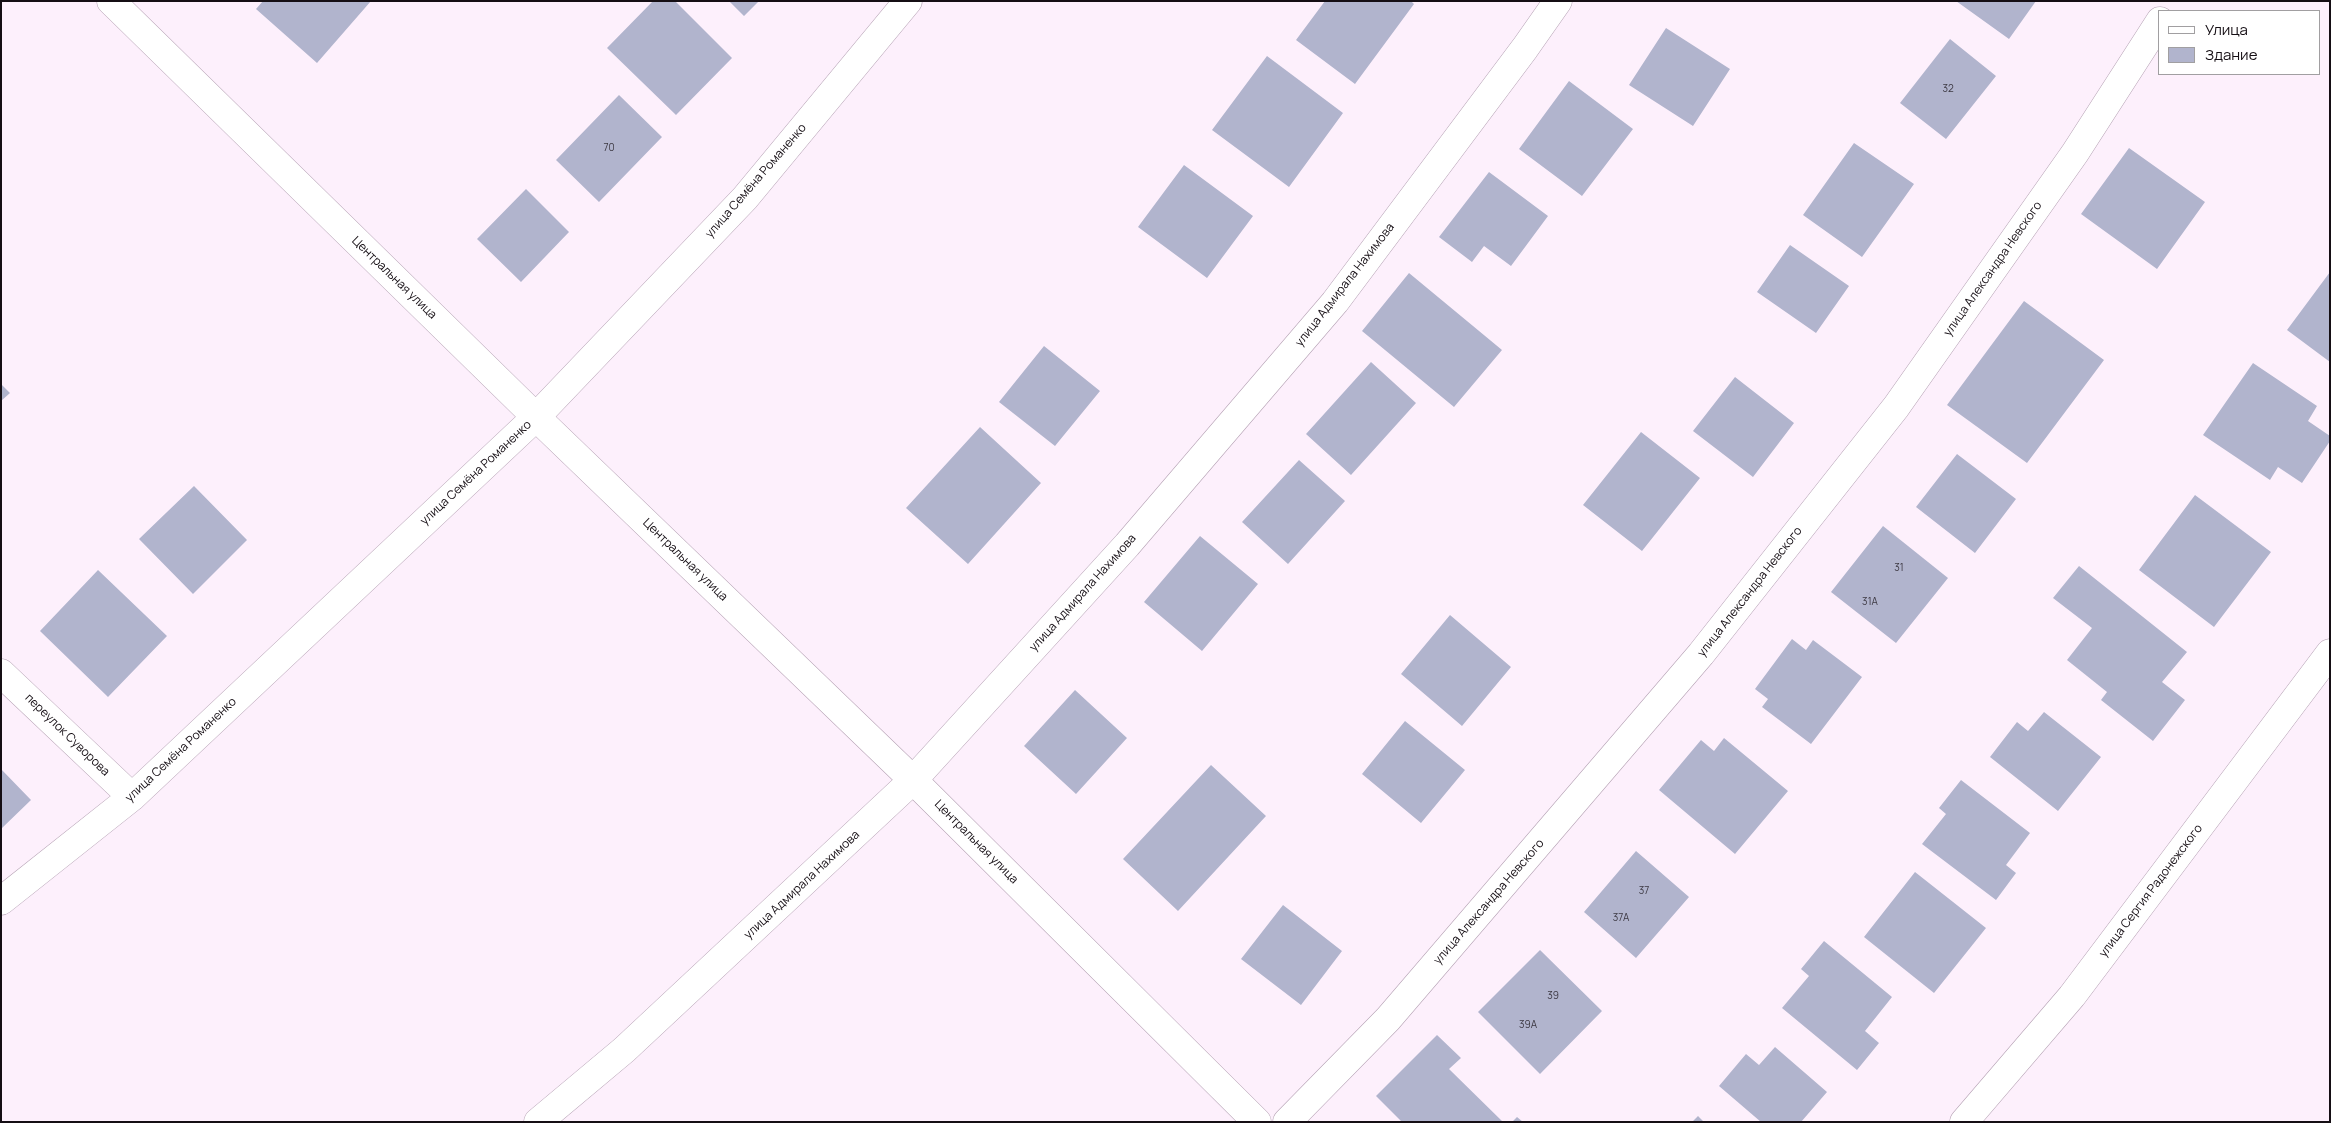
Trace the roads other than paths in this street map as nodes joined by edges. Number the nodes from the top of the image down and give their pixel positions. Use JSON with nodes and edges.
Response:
{"nodes":[{"id":1,"x":111,"y":1,"type":"edge"},
{"id":2,"x":908,"y":1,"type":"edge"},
{"id":3,"x":1558,"y":1,"type":"edge"},
{"id":4,"x":2158,"y":24,"type":"edge"},
{"id":5,"x":536,"y":417,"type":"junction"},
{"id":6,"x":2330,"y":652,"type":"edge"},
{"id":7,"x":1,"y":672,"type":"edge"},
{"id":8,"x":914,"y":780,"type":"junction"},
{"id":9,"x":132,"y":797,"type":"junction"},
{"id":10,"x":1,"y":901,"type":"edge"},
{"id":11,"x":538,"y":1122,"type":"edge"},
{"id":12,"x":1257,"y":1122,"type":"edge"},
{"id":13,"x":1287,"y":1122,"type":"edge"},
{"id":14,"x":1964,"y":1122,"type":"edge"}],
"edges":[{"from":1,"to":5,"type":"street","name":"Центральная улица"},
{"from":2,"to":5,"type":"street","name":"улица Семёна Романенко"},
{"from":3,"to":8,"type":"street","name":"улица Адмирала Нахимова"},
{"from":4,"to":13,"type":"street","name":"улица Александра Невского"},
{"from":5,"to":8,"type":"street","name":"Центральная улица"},
{"from":5,"to":9,"type":"street","name":"улица Семёна Романенко"},
{"from":6,"to":14,"type":"street","name":"улица Сергия Радонежского"},
{"from":7,"to":9,"type":"street","name":"переулок Суворова"},
{"from":8,"to":11,"type":"street","name":"улица Адмирала Нахимова"},
{"from":8,"to":12,"type":"street","name":"Центральная улица"},
{"from":9,"to":10,"type":"street","name":"улица Семёна Романенко"}]}
